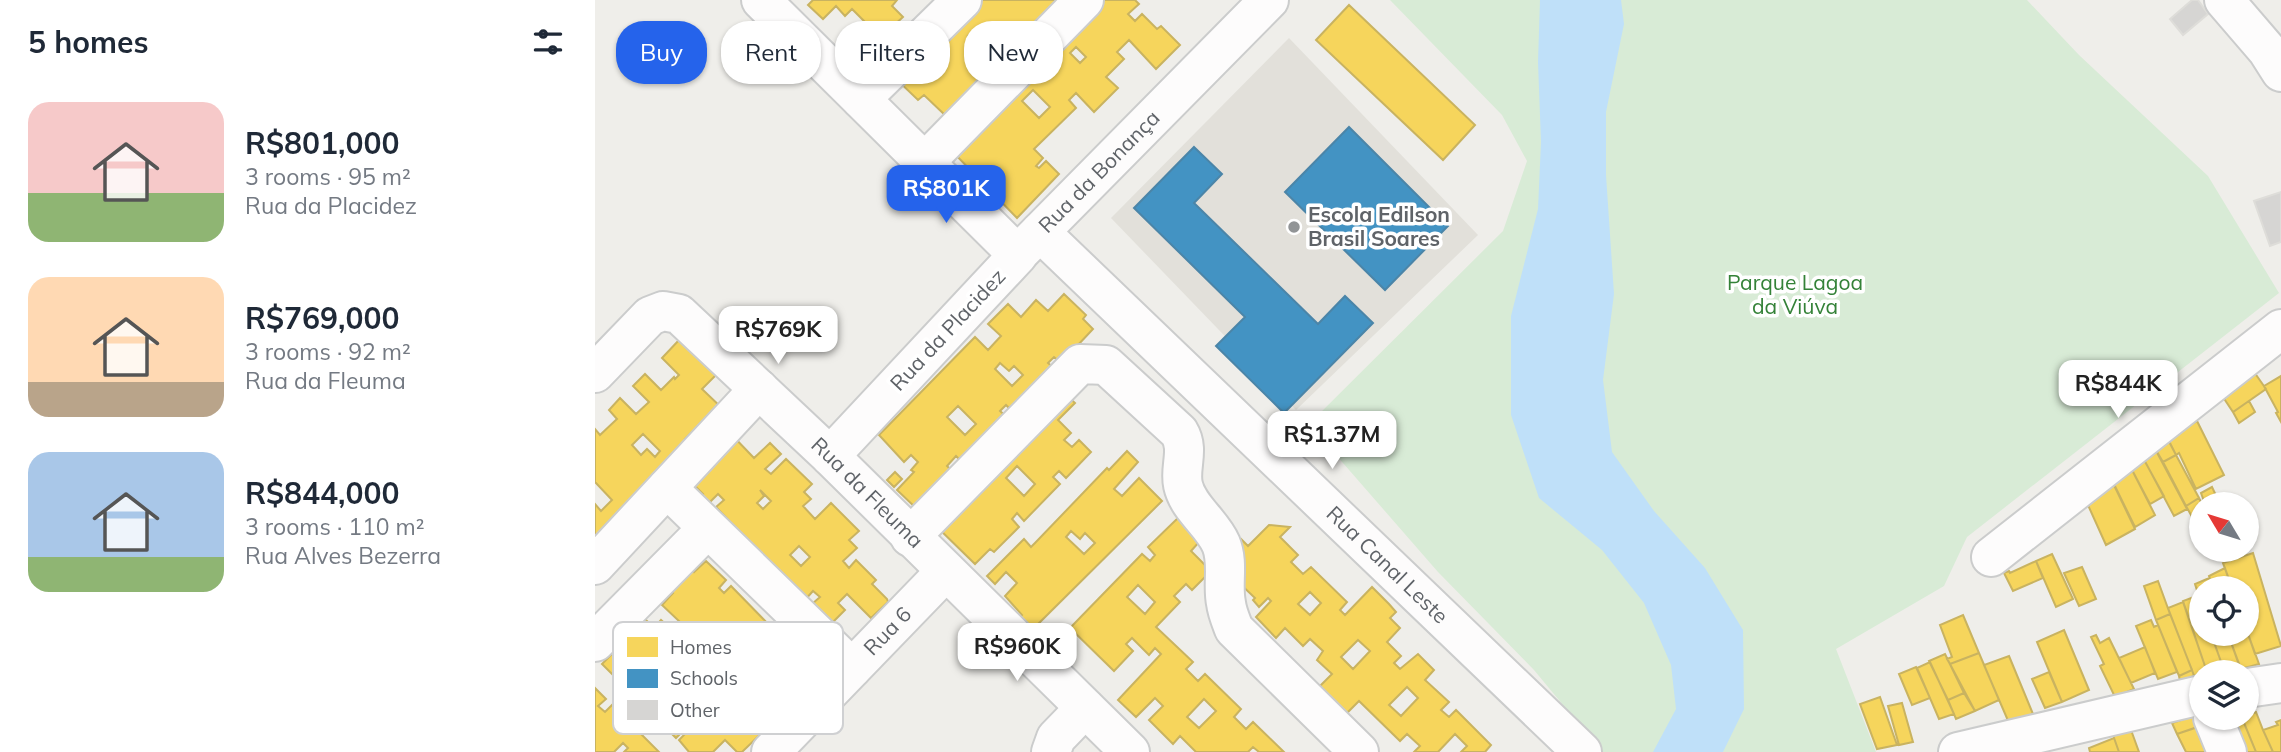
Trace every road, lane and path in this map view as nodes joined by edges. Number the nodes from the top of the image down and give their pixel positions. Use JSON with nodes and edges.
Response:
{"nodes":[{"id":1,"x":761,"y":0,"type":"edge"},
{"id":2,"x":1084,"y":0,"type":"edge"},
{"id":3,"x":1269,"y":0,"type":"edge"},
{"id":4,"x":2224,"y":0,"type":"edge"},
{"id":5,"x":957,"y":2,"type":"edge"},
{"id":6,"x":2281,"y":72,"type":"edge"},
{"id":7,"x":861,"y":99,"type":"junction"},
{"id":8,"x":925,"y":162,"type":"junction"},
{"id":9,"x":1029,"y":243,"type":"junction"},
{"id":10,"x":2281,"y":329,"type":"edge"},
{"id":11,"x":1173,"y":360,"type":"junction"},
{"id":12,"x":595,"y":373,"type":"edge"},
{"id":13,"x":759,"y":389,"type":"junction"},
{"id":14,"x":1137,"y":394,"type":"junction"},
{"id":15,"x":830,"y":456,"type":"junction"},
{"id":16,"x":667,"y":488,"type":"junction"},
{"id":17,"x":707,"y":528,"type":"junction"},
{"id":18,"x":910,"y":537,"type":"junction"},
{"id":19,"x":1991,"y":557,"type":"dead end"},
{"id":20,"x":595,"y":565,"type":"edge"},
{"id":21,"x":946,"y":571,"type":"junction"},
{"id":22,"x":1225,"y":603,"type":"junction"},
{"id":23,"x":615,"y":622,"type":"edge"},
{"id":24,"x":804,"y":622,"type":"edge"},
{"id":25,"x":613,"y":624,"type":"edge"},
{"id":26,"x":595,"y":642,"type":"edge"},
{"id":27,"x":843,"y":659,"type":"edge"},
{"id":28,"x":852,"y":668,"type":"junction"},
{"id":29,"x":843,"y":677,"type":"edge"},
{"id":30,"x":2281,"y":683,"type":"edge"},
{"id":31,"x":2259,"y":686,"type":"edge"},
{"id":32,"x":2189,"y":698,"type":"edge"},
{"id":33,"x":1085,"y":708,"type":"junction"},
{"id":34,"x":2218,"y":730,"type":"edge"},
{"id":35,"x":788,"y":734,"type":"edge"},
{"id":36,"x":1575,"y":750,"type":"edge"},
{"id":37,"x":771,"y":752,"type":"edge"},
{"id":38,"x":1051,"y":752,"type":"edge"},
{"id":39,"x":1130,"y":752,"type":"edge"},
{"id":40,"x":1324,"y":752,"type":"edge"},
{"id":41,"x":1359,"y":752,"type":"edge"},
{"id":42,"x":1958,"y":752,"type":"edge"},
{"id":43,"x":2227,"y":752,"type":"edge"}],
"edges":[{"from":1,"to":7,"type":"street","name":"Rua da Placidez"},
{"from":2,"to":8,"type":"street"},
{"from":3,"to":9,"type":"street","name":"Rua da Bonança"},
{"from":4,"to":6,"type":"street"},
{"from":5,"to":7,"type":"street"},
{"from":7,"to":8,"type":"street","name":"Rua da Placidez"},
{"from":8,"to":9,"type":"street","name":"Rua da Placidez"},
{"from":9,"to":11,"type":"street","name":"Rua Canal Leste"},
{"from":9,"to":15,"type":"street","name":"Rua da Placidez"},
{"from":10,"to":19,"type":"street"},
{"from":11,"to":14,"type":"street"},
{"from":11,"to":36,"type":"street","name":"Rua Canal Leste"},
{"from":12,"to":13,"type":"street","name":"Rua da Fleuma"},
{"from":13,"to":15,"type":"street","name":"Rua da Fleuma"},
{"from":13,"to":16,"type":"street"},
{"from":14,"to":18,"type":"street"},
{"from":14,"to":22,"type":"street"},
{"from":15,"to":18,"type":"street","name":"Rua da Fleuma"},
{"from":16,"to":17,"type":"street"},
{"from":16,"to":20,"type":"street"},
{"from":17,"to":23,"type":"street"},
{"from":17,"to":24,"type":"street"},
{"from":18,"to":21,"type":"street","name":"Rua da Fleuma"},
{"from":21,"to":28,"type":"street","name":"Rua 6"},
{"from":21,"to":33,"type":"street","name":"Rua da Fleuma"},
{"from":22,"to":40,"type":"street"},
{"from":22,"to":41,"type":"street"},
{"from":25,"to":26,"type":"street"},
{"from":27,"to":28,"type":"street"},
{"from":28,"to":29,"type":"street","name":"Rua 6"},
{"from":30,"to":31,"type":"street"},
{"from":32,"to":42,"type":"street"},
{"from":33,"to":38,"type":"street"},
{"from":33,"to":39,"type":"street","name":"Rua da Fleuma"},
{"from":34,"to":43,"type":"street"},
{"from":35,"to":37,"type":"street","name":"Rua 6"}]}
